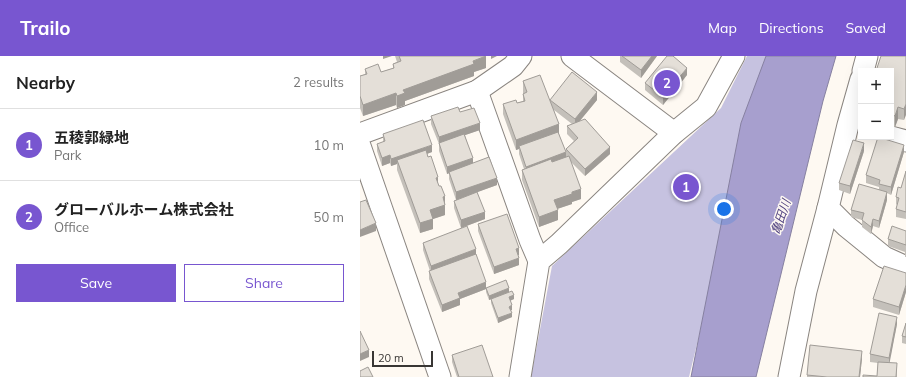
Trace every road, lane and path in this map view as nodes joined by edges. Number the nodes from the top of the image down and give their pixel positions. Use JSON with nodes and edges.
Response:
{"nodes":[{"id":1,"x":521,"y":56,"type":"edge"},
{"id":2,"x":572,"y":56,"type":"edge"},
{"id":3,"x":734,"y":56,"type":"edge"},
{"id":4,"x":867,"y":56,"type":"edge"},
{"id":5,"x":864,"y":68,"type":"edge"},
{"id":6,"x":477,"y":91,"type":"junction"},
{"id":7,"x":858,"y":100,"type":"edge"},
{"id":8,"x":854,"y":127,"type":"edge"},
{"id":9,"x":360,"y":134,"type":"edge"},
{"id":10,"x":674,"y":134,"type":"junction"},
{"id":11,"x":894,"y":138,"type":"edge"},
{"id":12,"x":906,"y":141,"type":"edge"},
{"id":13,"x":360,"y":146,"type":"edge"},
{"id":14,"x":828,"y":208,"type":"junction"},
{"id":15,"x":540,"y":261,"type":"junction"},
{"id":16,"x":906,"y":267,"type":"edge"},
{"id":17,"x":440,"y":377,"type":"edge"},
{"id":18,"x":520,"y":377,"type":"edge"},
{"id":19,"x":789,"y":377,"type":"edge"}],
"edges":[{"from":1,"to":6,"type":"street"},
{"from":2,"to":10,"type":"street"},
{"from":3,"to":10,"type":"street"},
{"from":4,"to":5,"type":"street"},
{"from":6,"to":9,"type":"street"},
{"from":6,"to":15,"type":"street"},
{"from":7,"to":8,"type":"street"},
{"from":8,"to":14,"type":"street"},
{"from":10,"to":15,"type":"street"},
{"from":11,"to":12,"type":"street"},
{"from":13,"to":17,"type":"street"},
{"from":14,"to":16,"type":"street"},
{"from":14,"to":19,"type":"street"},
{"from":15,"to":18,"type":"street"}]}
